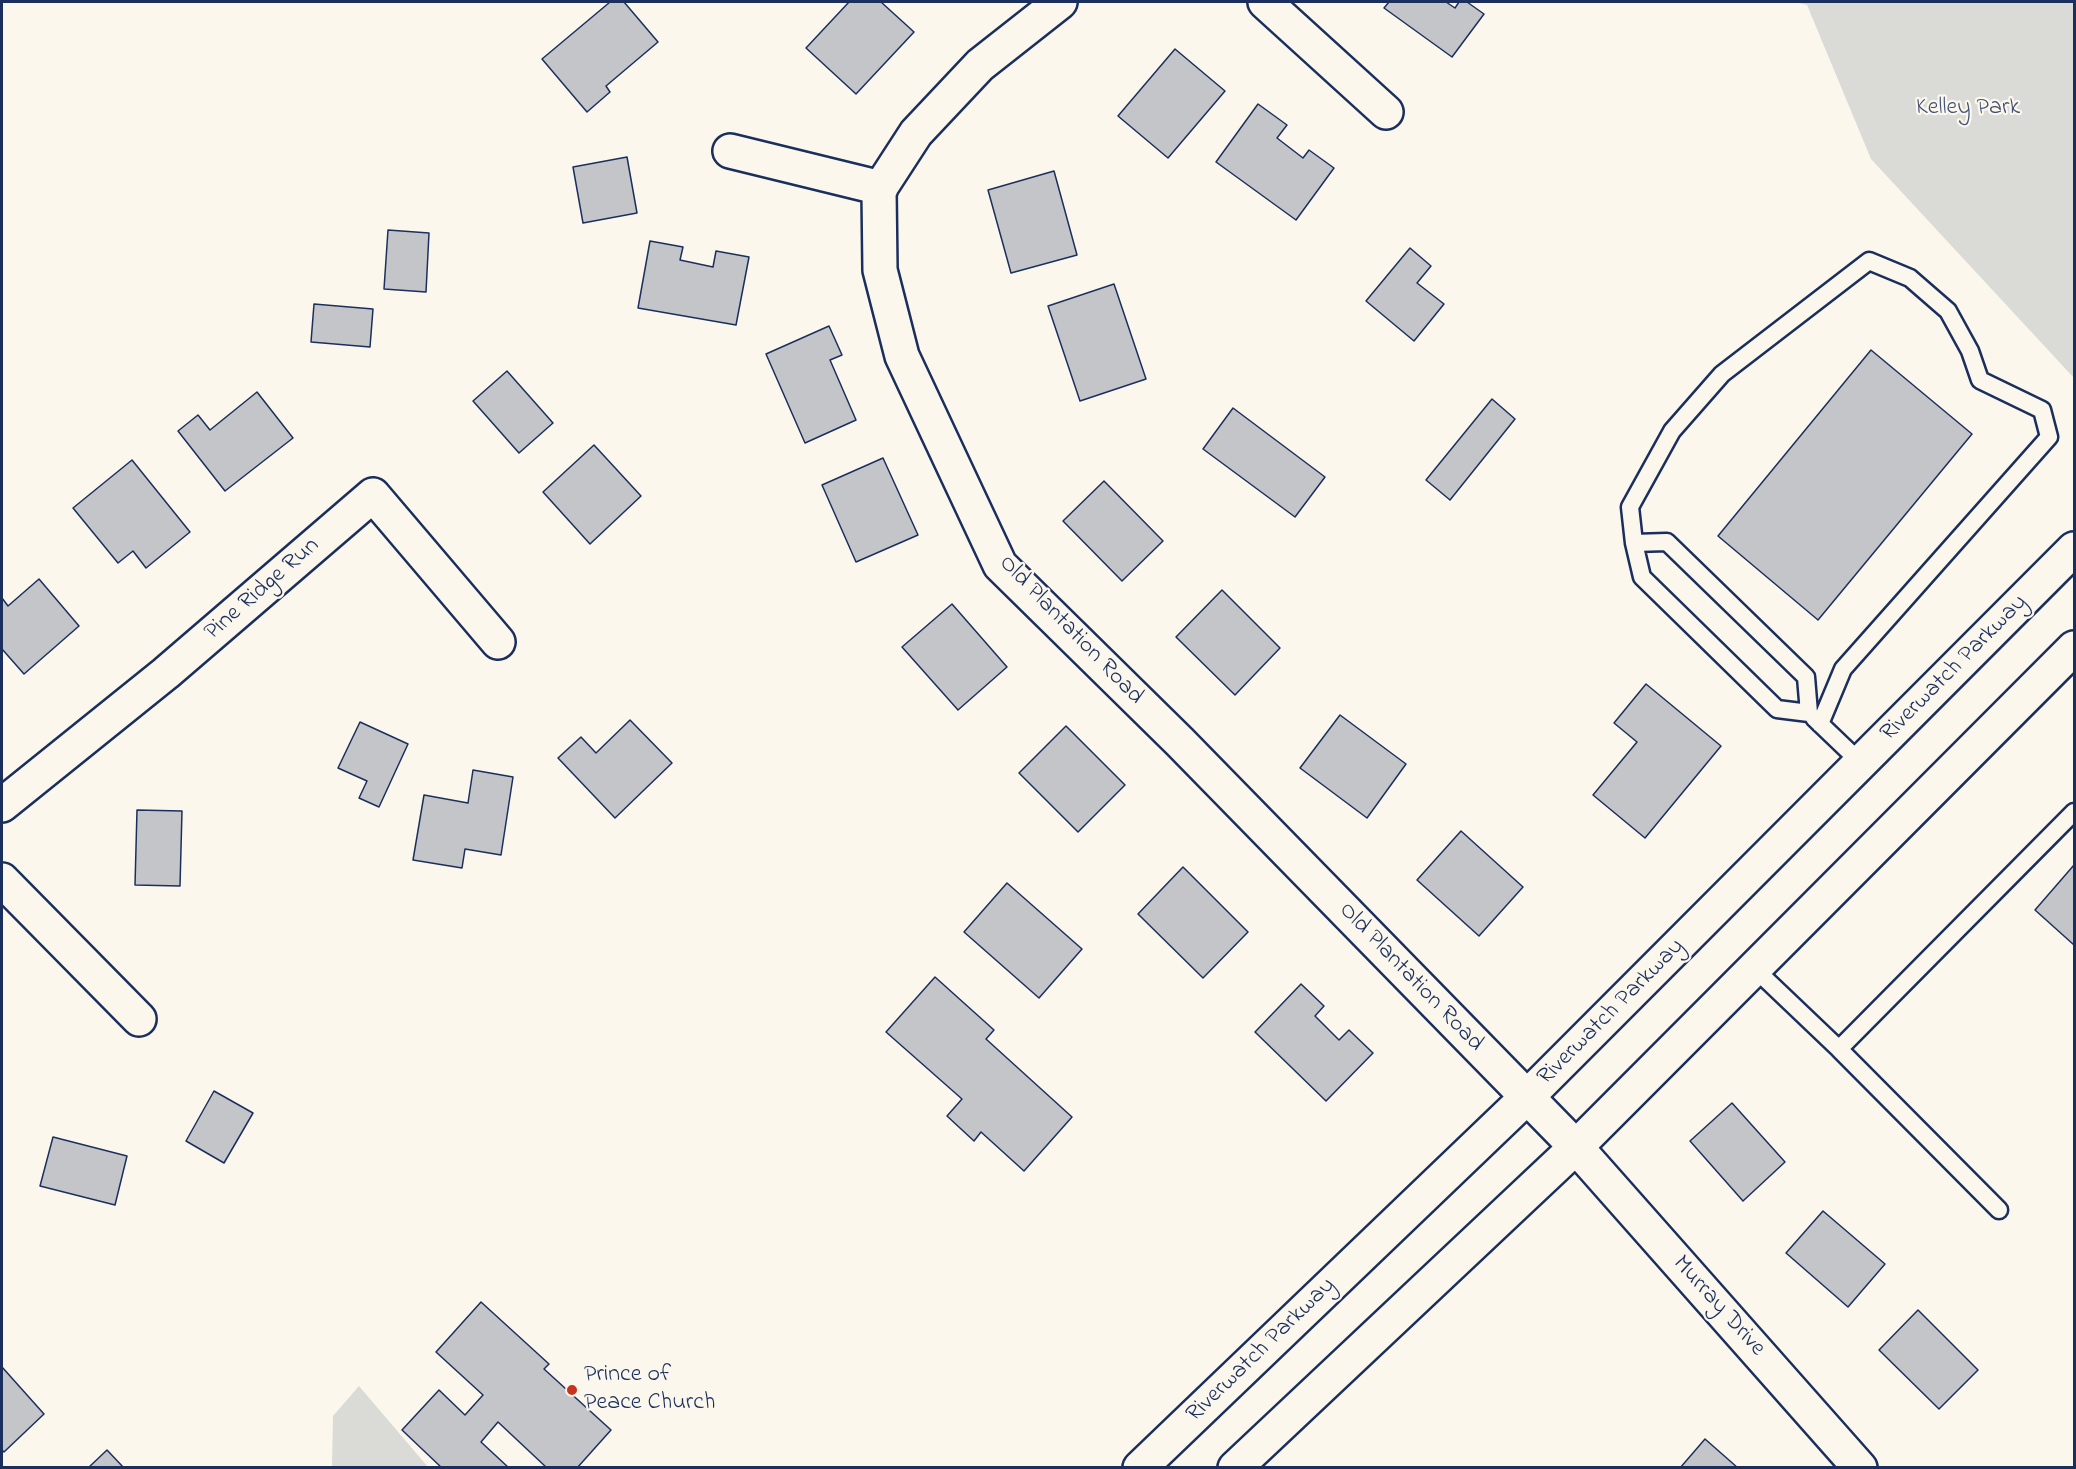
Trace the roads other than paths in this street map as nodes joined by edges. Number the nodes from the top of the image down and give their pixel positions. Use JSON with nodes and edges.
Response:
{"nodes":[{"id":1,"x":1060,"y":2,"type":"edge"},
{"id":2,"x":1265,"y":2,"type":"edge"},
{"id":3,"x":1386,"y":112,"type":"dead end"},
{"id":4,"x":730,"y":151,"type":"dead end"},
{"id":5,"x":880,"y":188,"type":"junction"},
{"id":6,"x":1634,"y":543,"type":"junction"},
{"id":7,"x":2074,"y":549,"type":"edge"},
{"id":8,"x":498,"y":642,"type":"dead end"},
{"id":9,"x":2074,"y":648,"type":"edge"},
{"id":10,"x":1814,"y":718,"type":"junction"},
{"id":11,"x":1861,"y":763,"type":"junction"},
{"id":12,"x":2,"y":805,"type":"edge"},
{"id":13,"x":2074,"y":812,"type":"edge"},
{"id":14,"x":2,"y":880,"type":"edge"},
{"id":15,"x":1754,"y":968,"type":"junction"},
{"id":16,"x":139,"y":1019,"type":"dead end"},
{"id":17,"x":1839,"y":1049,"type":"junction"},
{"id":18,"x":1527,"y":1098,"type":"junction"},
{"id":19,"x":1576,"y":1147,"type":"junction"},
{"id":20,"x":1999,"y":1210,"type":"dead end"},
{"id":21,"x":1140,"y":1467,"type":"edge"},
{"id":22,"x":1236,"y":1467,"type":"edge"},
{"id":23,"x":1860,"y":1467,"type":"edge"}],
"edges":[{"from":1,"to":5,"type":"street"},
{"from":2,"to":3,"type":"street"},
{"from":4,"to":5,"type":"street"},
{"from":5,"to":18,"type":"street","name":"Old Plantation Road"},
{"from":6,"to":10,"type":"lane"},
{"from":6,"to":10,"type":"lane"},
{"from":6,"to":10,"type":"lane"},
{"from":7,"to":11,"type":"street","name":"Riverwatch Parkway"},
{"from":8,"to":12,"type":"street","name":"Pine Ridge Run"},
{"from":9,"to":15,"type":"street"},
{"from":10,"to":11,"type":"lane"},
{"from":11,"to":18,"type":"street","name":"Riverwatch Parkway"},
{"from":13,"to":17,"type":"lane"},
{"from":14,"to":16,"type":"street"},
{"from":15,"to":17,"type":"lane"},
{"from":15,"to":19,"type":"street"},
{"from":17,"to":20,"type":"lane"},
{"from":18,"to":19,"type":"street","name":"Old Plantation Road"},
{"from":18,"to":21,"type":"street","name":"Riverwatch Parkway"},
{"from":19,"to":22,"type":"street"},
{"from":19,"to":23,"type":"street","name":"Murray Drive"}]}
